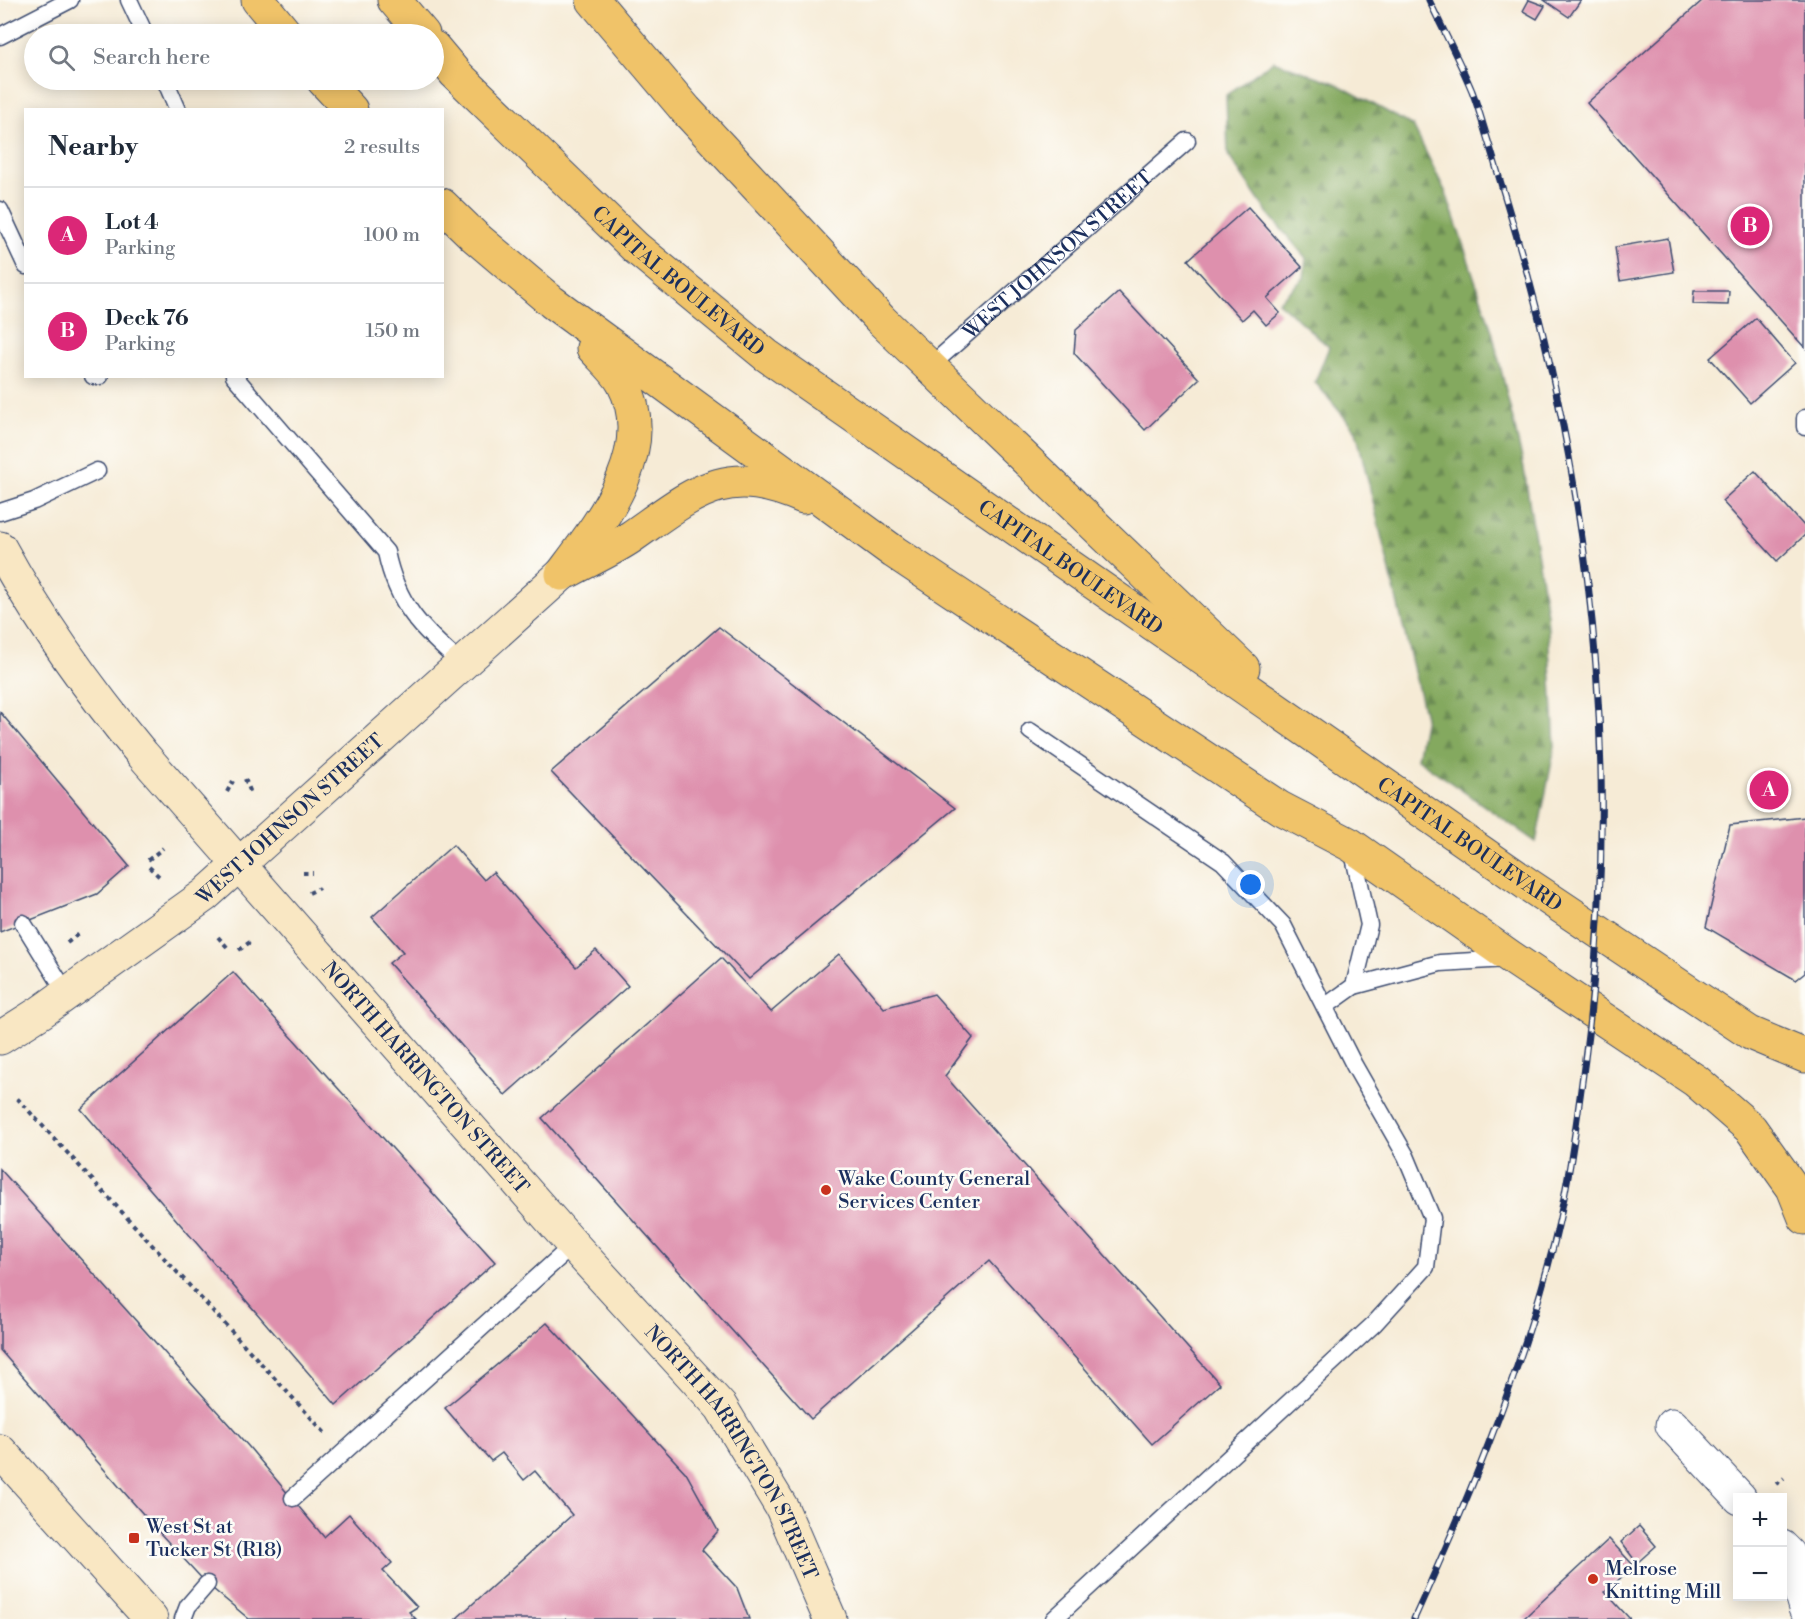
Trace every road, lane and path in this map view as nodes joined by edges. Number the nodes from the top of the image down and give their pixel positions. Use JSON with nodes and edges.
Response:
{"nodes":[{"id":1,"x":70,"y":0,"type":"edge"},
{"id":2,"x":129,"y":0,"type":"edge"},
{"id":3,"x":258,"y":0,"type":"edge"},
{"id":4,"x":394,"y":0,"type":"edge"},
{"id":5,"x":593,"y":0,"type":"edge"},
{"id":6,"x":141,"y":24,"type":"edge"},
{"id":7,"x":278,"y":24,"type":"edge"},
{"id":8,"x":414,"y":24,"type":"edge"},
{"id":9,"x":0,"y":36,"type":"edge"},
{"id":10,"x":444,"y":60,"type":"edge"},
{"id":11,"x":169,"y":90,"type":"edge"},
{"id":12,"x":332,"y":90,"type":"edge"},
{"id":13,"x":177,"y":108,"type":"edge"},
{"id":14,"x":349,"y":108,"type":"edge"},
{"id":15,"x":1187,"y":141,"type":"dead end"},
{"id":16,"x":444,"y":207,"type":"edge"},
{"id":17,"x":0,"y":210,"type":"edge"},
{"id":18,"x":24,"y":262,"type":"edge"},
{"id":19,"x":552,"y":302,"type":"junction"},
{"id":20,"x":929,"y":367,"type":"junction"},
{"id":21,"x":236,"y":378,"type":"edge"},
{"id":22,"x":1805,"y":418,"type":"edge"},
{"id":23,"x":1805,"y":427,"type":"edge"},
{"id":24,"x":97,"y":471,"type":"dead end"},
{"id":25,"x":0,"y":512,"type":"edge"},
{"id":26,"x":844,"y":515,"type":"junction"},
{"id":27,"x":0,"y":548,"type":"edge"},
{"id":28,"x":562,"y":574,"type":"junction"},
{"id":29,"x":462,"y":664,"type":"junction"},
{"id":30,"x":1030,"y":731,"type":"dead end"},
{"id":31,"x":1323,"y":743,"type":"junction"},
{"id":32,"x":245,"y":779,"type":"dead end"},
{"id":33,"x":233,"y":781,"type":"dead end"},
{"id":34,"x":227,"y":792,"type":"dead end"},
{"id":35,"x":251,"y":793,"type":"dead end"},
{"id":36,"x":1351,"y":845,"type":"junction"},
{"id":37,"x":163,"y":848,"type":"dead end"},
{"id":38,"x":148,"y":860,"type":"dead end"},
{"id":39,"x":240,"y":864,"type":"junction"},
{"id":40,"x":149,"y":867,"type":"dead end"},
{"id":41,"x":303,"y":873,"type":"dead end"},
{"id":42,"x":313,"y":873,"type":"dead end"},
{"id":43,"x":162,"y":879,"type":"dead end"},
{"id":44,"x":23,"y":923,"type":"dead end"},
{"id":45,"x":78,"y":934,"type":"dead end"},
{"id":46,"x":218,"y":937,"type":"dead end"},
{"id":47,"x":250,"y":942,"type":"dead end"},
{"id":48,"x":64,"y":946,"type":"dead end"},
{"id":49,"x":228,"y":948,"type":"dead end"},
{"id":50,"x":239,"y":950,"type":"dead end"},
{"id":51,"x":1512,"y":958,"type":"junction"},
{"id":52,"x":1354,"y":986,"type":"junction"},
{"id":53,"x":67,"y":994,"type":"junction"},
{"id":54,"x":1326,"y":1006,"type":"junction"},
{"id":55,"x":0,"y":1038,"type":"edge"},
{"id":56,"x":1805,"y":1056,"type":"edge"},
{"id":57,"x":17,"y":1098,"type":"dead end"},
{"id":58,"x":1805,"y":1218,"type":"edge"},
{"id":59,"x":573,"y":1245,"type":"junction"},
{"id":60,"x":1671,"y":1425,"type":"dead end"},
{"id":61,"x":0,"y":1452,"type":"edge"},
{"id":62,"x":344,"y":1452,"type":"junction"},
{"id":63,"x":1784,"y":1478,"type":"dead end"},
{"id":64,"x":1776,"y":1484,"type":"dead end"},
{"id":65,"x":1736,"y":1493,"type":"edge"},
{"id":66,"x":293,"y":1498,"type":"dead end"},
{"id":67,"x":1792,"y":1550,"type":"edge"},
{"id":68,"x":207,"y":1584,"type":"dead end"},
{"id":69,"x":1805,"y":1608,"type":"edge"},
{"id":70,"x":151,"y":1619,"type":"edge"},
{"id":71,"x":183,"y":1619,"type":"edge"},
{"id":72,"x":830,"y":1619,"type":"edge"},
{"id":73,"x":1054,"y":1619,"type":"edge"}],
"edges":[{"from":1,"to":9,"type":"lane"},
{"from":2,"to":6,"type":"lane"},
{"from":3,"to":7,"type":"main road"},
{"from":4,"to":8,"type":"main road"},
{"from":5,"to":20,"type":"main road"},
{"from":10,"to":31,"type":"main road","name":"CAPITAL BOULEVARD"},
{"from":11,"to":13,"type":"lane"},
{"from":12,"to":14,"type":"main road"},
{"from":15,"to":20,"type":"lane","name":"WEST JOHNSON STREET"},
{"from":16,"to":19,"type":"main road"},
{"from":17,"to":18,"type":"lane"},
{"from":19,"to":26,"type":"main road"},
{"from":19,"to":28,"type":"main road"},
{"from":20,"to":31,"type":"main road"},
{"from":21,"to":29,"type":"lane"},
{"from":22,"to":23,"type":"lane"},
{"from":24,"to":25,"type":"lane"},
{"from":26,"to":28,"type":"main road"},
{"from":26,"to":36,"type":"main road"},
{"from":27,"to":39,"type":"street","name":"NORTH HARRINGTON STREET"},
{"from":28,"to":29,"type":"street","name":"WEST JOHNSON STREET"},
{"from":29,"to":39,"type":"street","name":"WEST JOHNSON STREET"},
{"from":30,"to":54,"type":"lane"},
{"from":31,"to":56,"type":"main road","name":"CAPITAL BOULEVARD"},
{"from":32,"to":35,"type":"path"},
{"from":33,"to":34,"type":"path"},
{"from":36,"to":51,"type":"main road"},
{"from":36,"to":52,"type":"lane"},
{"from":37,"to":38,"type":"path"},
{"from":39,"to":53,"type":"street","name":"WEST JOHNSON STREET"},
{"from":39,"to":59,"type":"street","name":"NORTH HARRINGTON STREET"},
{"from":40,"to":43,"type":"path"},
{"from":41,"to":42,"type":"path"},
{"from":44,"to":53,"type":"lane"},
{"from":45,"to":48,"type":"path"},
{"from":46,"to":49,"type":"path"},
{"from":47,"to":50,"type":"path"},
{"from":51,"to":52,"type":"lane"},
{"from":51,"to":58,"type":"main road"},
{"from":52,"to":54,"type":"lane"},
{"from":53,"to":55,"type":"street","name":"WEST JOHNSON STREET"},
{"from":54,"to":73,"type":"lane"},
{"from":57,"to":62,"type":"path"},
{"from":59,"to":62,"type":"lane"},
{"from":59,"to":72,"type":"street","name":"NORTH HARRINGTON STREET"},
{"from":60,"to":65,"type":"street"},
{"from":61,"to":70,"type":"street"},
{"from":62,"to":66,"type":"lane"},
{"from":63,"to":64,"type":"path"},
{"from":67,"to":69,"type":"street"},
{"from":68,"to":71,"type":"lane"}]}
